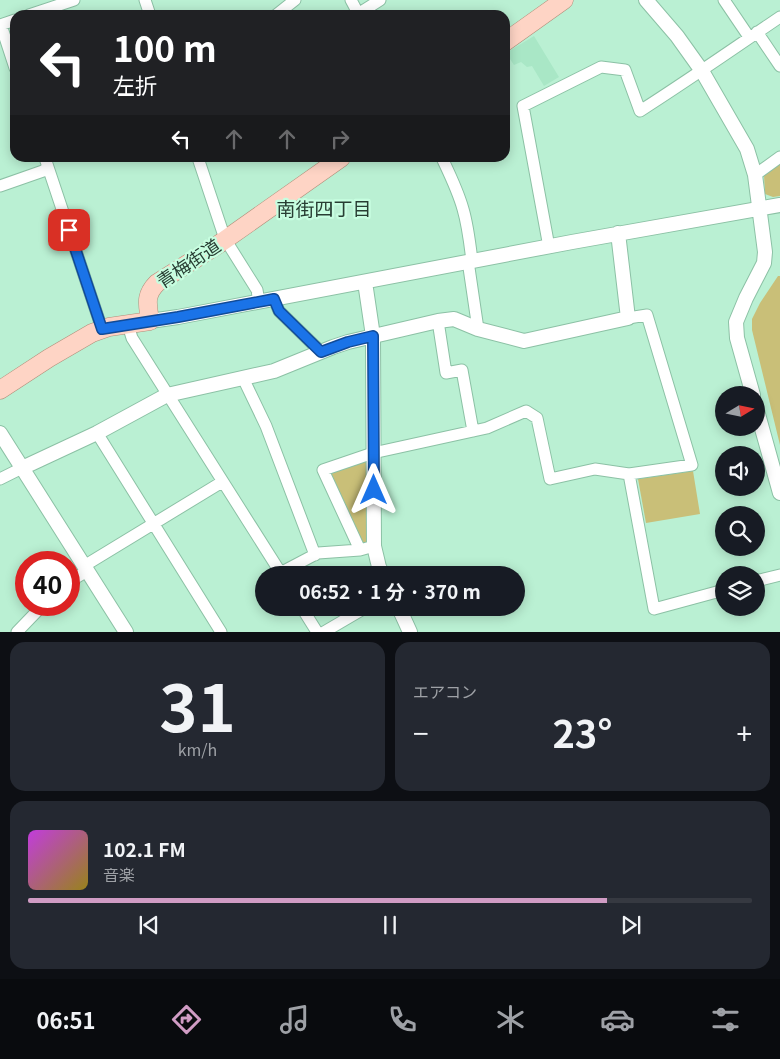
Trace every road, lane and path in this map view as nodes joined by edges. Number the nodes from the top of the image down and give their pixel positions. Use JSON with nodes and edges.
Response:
{"nodes":[{"id":1,"x":74,"y":0,"type":"edge"},
{"id":2,"x":295,"y":0,"type":"edge"},
{"id":3,"x":380,"y":0,"type":"edge"},
{"id":4,"x":564,"y":0,"type":"edge"},
{"id":5,"x":646,"y":0,"type":"edge"},
{"id":6,"x":724,"y":0,"type":"edge"},
{"id":7,"x":44,"y":10,"type":"edge"},
{"id":8,"x":282,"y":10,"type":"edge"},
{"id":9,"x":365,"y":10,"type":"edge"},
{"id":10,"x":780,"y":17,"type":"edge"},
{"id":11,"x":0,"y":25,"type":"edge"},
{"id":12,"x":753,"y":35,"type":"junction"},
{"id":13,"x":510,"y":38,"type":"edge"},
{"id":14,"x":10,"y":54,"type":"edge"},
{"id":15,"x":780,"y":66,"type":"edge"},
{"id":16,"x":702,"y":71,"type":"junction"},
{"id":17,"x":780,"y":157,"type":"edge"},
{"id":18,"x":46,"y":162,"type":"edge"},
{"id":19,"x":199,"y":162,"type":"edge"},
{"id":20,"x":335,"y":162,"type":"edge"},
{"id":21,"x":444,"y":162,"type":"edge"},
{"id":22,"x":755,"y":175,"type":"junction"},
{"id":23,"x":0,"y":186,"type":"edge"},
{"id":24,"x":780,"y":205,"type":"edge"},
{"id":25,"x":759,"y":209,"type":"junction"},
{"id":26,"x":618,"y":233,"type":"junction"},
{"id":27,"x":225,"y":239,"type":"junction"},
{"id":28,"x":549,"y":247,"type":"junction"},
{"id":29,"x":470,"y":261,"type":"junction"},
{"id":30,"x":365,"y":282,"type":"junction"},
{"id":31,"x":274,"y":299,"type":"junction"},
{"id":32,"x":259,"y":302,"type":"junction"},
{"id":33,"x":628,"y":318,"type":"junction"},
{"id":34,"x":150,"y":321,"type":"junction"},
{"id":35,"x":438,"y":321,"type":"junction"},
{"id":36,"x":128,"y":325,"type":"junction"},
{"id":37,"x":102,"y":329,"type":"junction"},
{"id":38,"x":478,"y":329,"type":"junction"},
{"id":39,"x":373,"y":336,"type":"junction"},
{"id":40,"x":321,"y":352,"type":"junction"},
{"id":41,"x":243,"y":378,"type":"junction"},
{"id":42,"x":750,"y":386,"type":"edge"},
{"id":43,"x":0,"y":390,"type":"edge"},
{"id":44,"x":167,"y":395,"type":"junction"},
{"id":45,"x":765,"y":430,"type":"edge"},
{"id":46,"x":473,"y":431,"type":"junction"},
{"id":47,"x":0,"y":433,"type":"edge"},
{"id":48,"x":97,"y":433,"type":"junction"},
{"id":49,"x":373,"y":453,"type":"junction"},
{"id":50,"x":775,"y":455,"type":"edge"},
{"id":51,"x":22,"y":468,"type":"junction"},
{"id":52,"x":629,"y":474,"type":"junction"},
{"id":53,"x":0,"y":479,"type":"edge"},
{"id":54,"x":222,"y":482,"type":"junction"},
{"id":55,"x":780,"y":492,"type":"edge"},
{"id":56,"x":153,"y":524,"type":"junction"},
{"id":57,"x":367,"y":548,"type":"junction"},
{"id":58,"x":315,"y":555,"type":"junction"},
{"id":59,"x":276,"y":566,"type":"edge"},
{"id":60,"x":295,"y":566,"type":"edge"},
{"id":61,"x":378,"y":566,"type":"edge"},
{"id":62,"x":86,"y":568,"type":"junction"},
{"id":63,"x":80,"y":573,"type":"edge"},
{"id":64,"x":780,"y":575,"type":"edge"},
{"id":65,"x":765,"y":579,"type":"edge"},
{"id":66,"x":715,"y":592,"type":"edge"},
{"id":67,"x":32,"y":616,"type":"edge"},
{"id":68,"x":307,"y":616,"type":"edge"},
{"id":69,"x":351,"y":616,"type":"edge"},
{"id":70,"x":403,"y":616,"type":"edge"},
{"id":71,"x":17,"y":632,"type":"edge"},
{"id":72,"x":126,"y":632,"type":"edge"},
{"id":73,"x":221,"y":632,"type":"edge"},
{"id":74,"x":317,"y":632,"type":"edge"},
{"id":75,"x":324,"y":632,"type":"edge"},
{"id":76,"x":410,"y":632,"type":"edge"}],
"edges":[{"from":1,"to":7,"type":"street"},
{"from":2,"to":8,"type":"street"},
{"from":3,"to":9,"type":"street"},
{"from":4,"to":13,"type":"main road"},
{"from":5,"to":16,"type":"street"},
{"from":6,"to":12,"type":"street"},
{"from":10,"to":12,"type":"street"},
{"from":11,"to":14,"type":"street"},
{"from":12,"to":15,"type":"street"},
{"from":12,"to":16,"type":"street"},
{"from":16,"to":22,"type":"street"},
{"from":16,"to":28,"type":"street"},
{"from":17,"to":22,"type":"street"},
{"from":18,"to":23,"type":"street"},
{"from":18,"to":37,"type":"street"},
{"from":19,"to":27,"type":"street"},
{"from":20,"to":27,"type":"main road","name":"青梅街道"},
{"from":21,"to":29,"type":"street"},
{"from":22,"to":25,"type":"street"},
{"from":24,"to":25,"type":"street"},
{"from":25,"to":26,"type":"street"},
{"from":25,"to":42,"type":"street"},
{"from":26,"to":28,"type":"street"},
{"from":26,"to":33,"type":"street"},
{"from":27,"to":32,"type":"street"},
{"from":27,"to":34,"type":"main road","name":"青梅街道"},
{"from":28,"to":29,"type":"street"},
{"from":29,"to":30,"type":"street"},
{"from":29,"to":38,"type":"street"},
{"from":30,"to":31,"type":"street"},
{"from":30,"to":39,"type":"street"},
{"from":31,"to":32,"type":"street"},
{"from":31,"to":40,"type":"street"},
{"from":32,"to":34,"type":"street"},
{"from":33,"to":38,"type":"street"},
{"from":33,"to":52,"type":"street"},
{"from":34,"to":36,"type":"main road"},
{"from":35,"to":38,"type":"street"},
{"from":35,"to":39,"type":"street"},
{"from":35,"to":46,"type":"street"},
{"from":36,"to":37,"type":"main road"},
{"from":36,"to":44,"type":"street"},
{"from":37,"to":43,"type":"main road"},
{"from":39,"to":40,"type":"street"},
{"from":39,"to":49,"type":"street"},
{"from":40,"to":41,"type":"street"},
{"from":41,"to":44,"type":"street"},
{"from":41,"to":58,"type":"street"},
{"from":44,"to":48,"type":"street"},
{"from":44,"to":54,"type":"street"},
{"from":45,"to":50,"type":"street"},
{"from":46,"to":49,"type":"street"},
{"from":46,"to":52,"type":"street"},
{"from":47,"to":51,"type":"street"},
{"from":48,"to":51,"type":"street"},
{"from":48,"to":56,"type":"street"},
{"from":49,"to":57,"type":"street"},
{"from":49,"to":57,"type":"street"},
{"from":50,"to":55,"type":"street"},
{"from":51,"to":53,"type":"street"},
{"from":51,"to":62,"type":"street"},
{"from":52,"to":66,"type":"street"},
{"from":54,"to":56,"type":"street"},
{"from":54,"to":59,"type":"street"},
{"from":56,"to":62,"type":"street"},
{"from":56,"to":73,"type":"street"},
{"from":57,"to":58,"type":"street"},
{"from":57,"to":61,"type":"street"},
{"from":58,"to":60,"type":"street"},
{"from":62,"to":63,"type":"street"},
{"from":62,"to":72,"type":"street"},
{"from":64,"to":65,"type":"street"},
{"from":67,"to":71,"type":"street"},
{"from":68,"to":74,"type":"street"},
{"from":69,"to":75,"type":"street"},
{"from":70,"to":76,"type":"street"}]}
